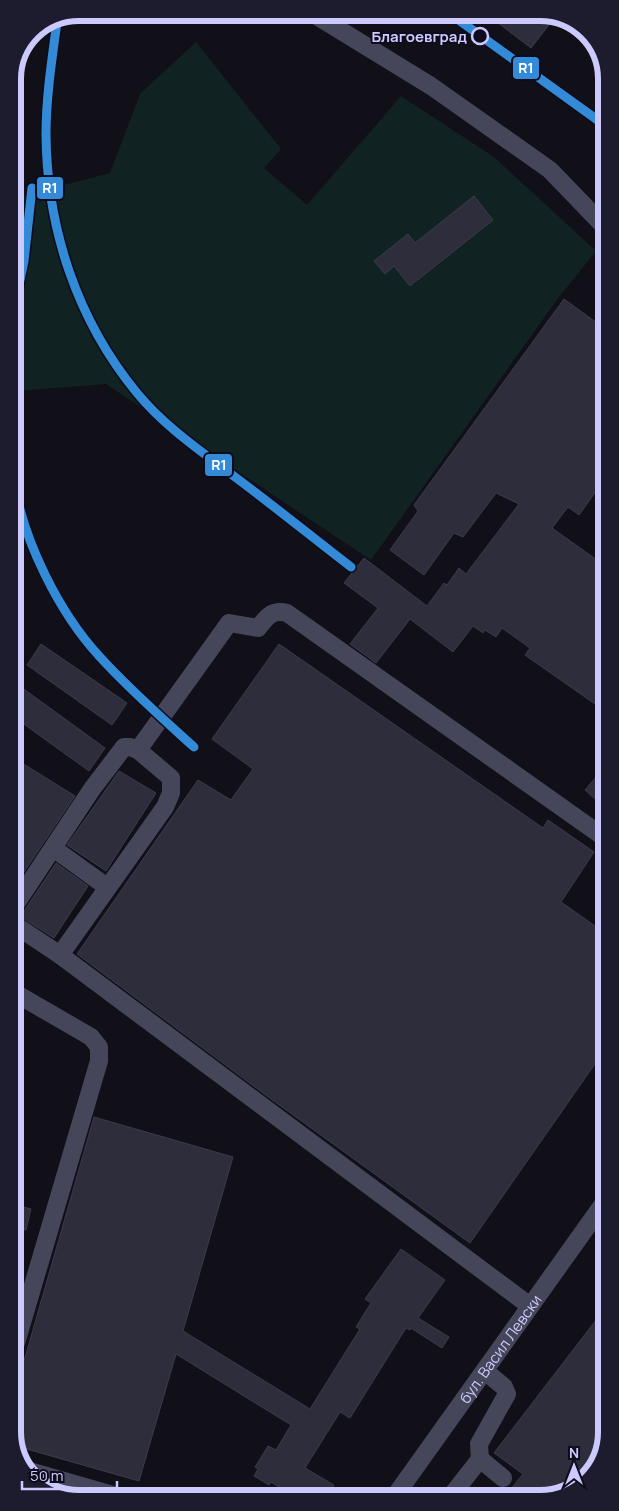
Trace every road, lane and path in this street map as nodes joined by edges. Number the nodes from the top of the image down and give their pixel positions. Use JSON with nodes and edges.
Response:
{"nodes":[{"id":1,"x":325,"y":21,"type":"edge"},
{"id":2,"x":598,"y":219,"type":"edge"},
{"id":3,"x":138,"y":750,"type":"junction"},
{"id":4,"x":598,"y":833,"type":"edge"},
{"id":5,"x":54,"y":848,"type":"junction"},
{"id":6,"x":107,"y":887,"type":"junction"},
{"id":7,"x":21,"y":896,"type":"edge"},
{"id":8,"x":21,"y":929,"type":"edge"},
{"id":9,"x":60,"y":955,"type":"junction"},
{"id":10,"x":21,"y":996,"type":"edge"},
{"id":11,"x":598,"y":1211,"type":"edge"},
{"id":12,"x":530,"y":1306,"type":"junction"},
{"id":13,"x":21,"y":1326,"type":"edge"},
{"id":14,"x":485,"y":1371,"type":"junction"},
{"id":15,"x":480,"y":1459,"type":"junction"},
{"id":16,"x":39,"y":1474,"type":"edge"},
{"id":17,"x":503,"y":1478,"type":"dead end"},
{"id":18,"x":95,"y":1490,"type":"edge"},
{"id":19,"x":399,"y":1490,"type":"edge"},
{"id":20,"x":456,"y":1490,"type":"edge"}],
"edges":[{"from":1,"to":2,"type":"street"},
{"from":3,"to":4,"type":"street"},
{"from":3,"to":5,"type":"street"},
{"from":3,"to":6,"type":"street"},
{"from":5,"to":6,"type":"street"},
{"from":5,"to":7,"type":"street"},
{"from":6,"to":9,"type":"street"},
{"from":8,"to":9,"type":"street"},
{"from":9,"to":12,"type":"street"},
{"from":10,"to":13,"type":"street"},
{"from":11,"to":12,"type":"street","name":"бул. Васил Левски"},
{"from":12,"to":14,"type":"street","name":"бул. Васил Левски"},
{"from":14,"to":15,"type":"street"},
{"from":14,"to":19,"type":"street","name":"бул. Васил Левски"},
{"from":15,"to":17,"type":"street"},
{"from":15,"to":20,"type":"street"},
{"from":16,"to":18,"type":"street"}]}
